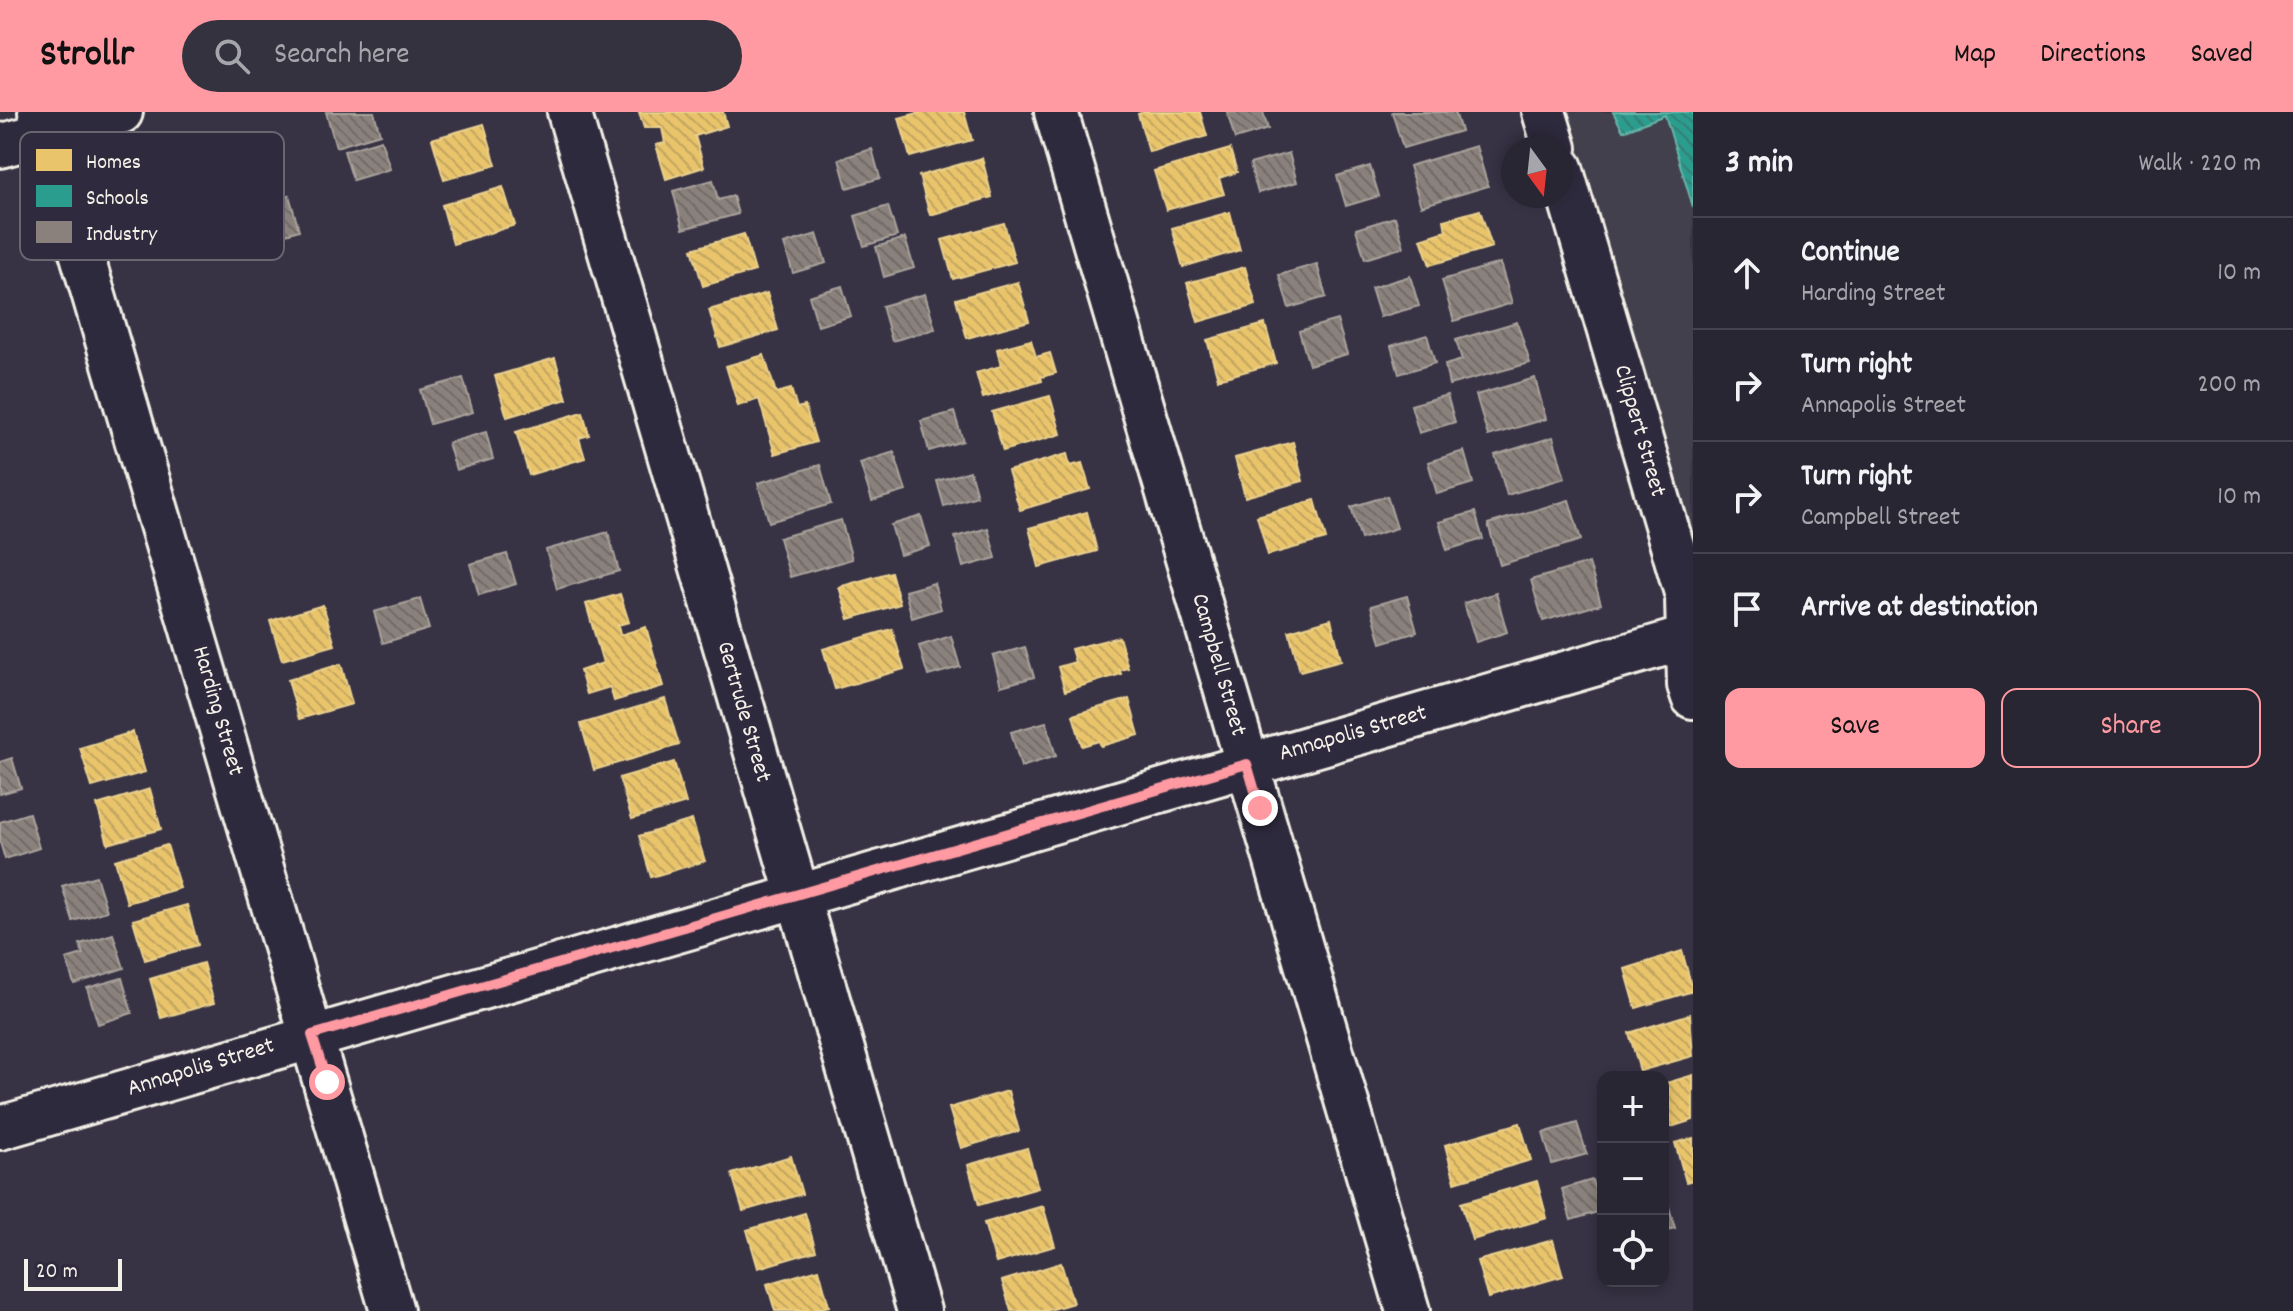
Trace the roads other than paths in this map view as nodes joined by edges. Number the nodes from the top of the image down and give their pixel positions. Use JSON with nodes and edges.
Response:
{"nodes":[{"id":1,"x":121,"y":112,"type":"edge"},
{"id":2,"x":569,"y":112,"type":"edge"},
{"id":3,"x":1056,"y":112,"type":"edge"},
{"id":4,"x":1544,"y":112,"type":"edge"},
{"id":5,"x":43,"y":122,"type":"edge"},
{"id":6,"x":25,"y":132,"type":"edge"},
{"id":7,"x":20,"y":135,"type":"edge"},
{"id":8,"x":1551,"y":136,"type":"edge"},
{"id":9,"x":0,"y":146,"type":"edge"},
{"id":10,"x":1573,"y":208,"type":"edge"},
{"id":11,"x":84,"y":260,"type":"edge"},
{"id":12,"x":1690,"y":637,"type":"edge"},
{"id":13,"x":1693,"y":697,"type":"edge"},
{"id":14,"x":1247,"y":764,"type":"junction"},
{"id":15,"x":797,"y":895,"type":"junction"},
{"id":16,"x":312,"y":1035,"type":"junction"},
{"id":17,"x":0,"y":1128,"type":"edge"},
{"id":18,"x":392,"y":1311,"type":"edge"},
{"id":19,"x":919,"y":1311,"type":"edge"},
{"id":20,"x":1408,"y":1311,"type":"edge"}],
"edges":[{"from":1,"to":5,"type":"street"},
{"from":2,"to":15,"type":"street","name":"Gertrude Street"},
{"from":3,"to":14,"type":"street","name":"Campbell Street"},
{"from":4,"to":8,"type":"street"},
{"from":5,"to":6,"type":"street"},
{"from":7,"to":9,"type":"street"},
{"from":10,"to":12,"type":"street","name":"Clippert Street"},
{"from":11,"to":16,"type":"street","name":"Harding Street"},
{"from":12,"to":13,"type":"street","name":"Clippert Street"},
{"from":12,"to":14,"type":"street","name":"Annapolis Street"},
{"from":14,"to":15,"type":"street","name":"Annapolis Street"},
{"from":14,"to":20,"type":"street","name":"Campbell Street"},
{"from":15,"to":16,"type":"street","name":"Annapolis Street"},
{"from":15,"to":19,"type":"street","name":"Gertrude Street"},
{"from":16,"to":17,"type":"street","name":"Annapolis Street"},
{"from":16,"to":18,"type":"street","name":"Harding Street"}]}
